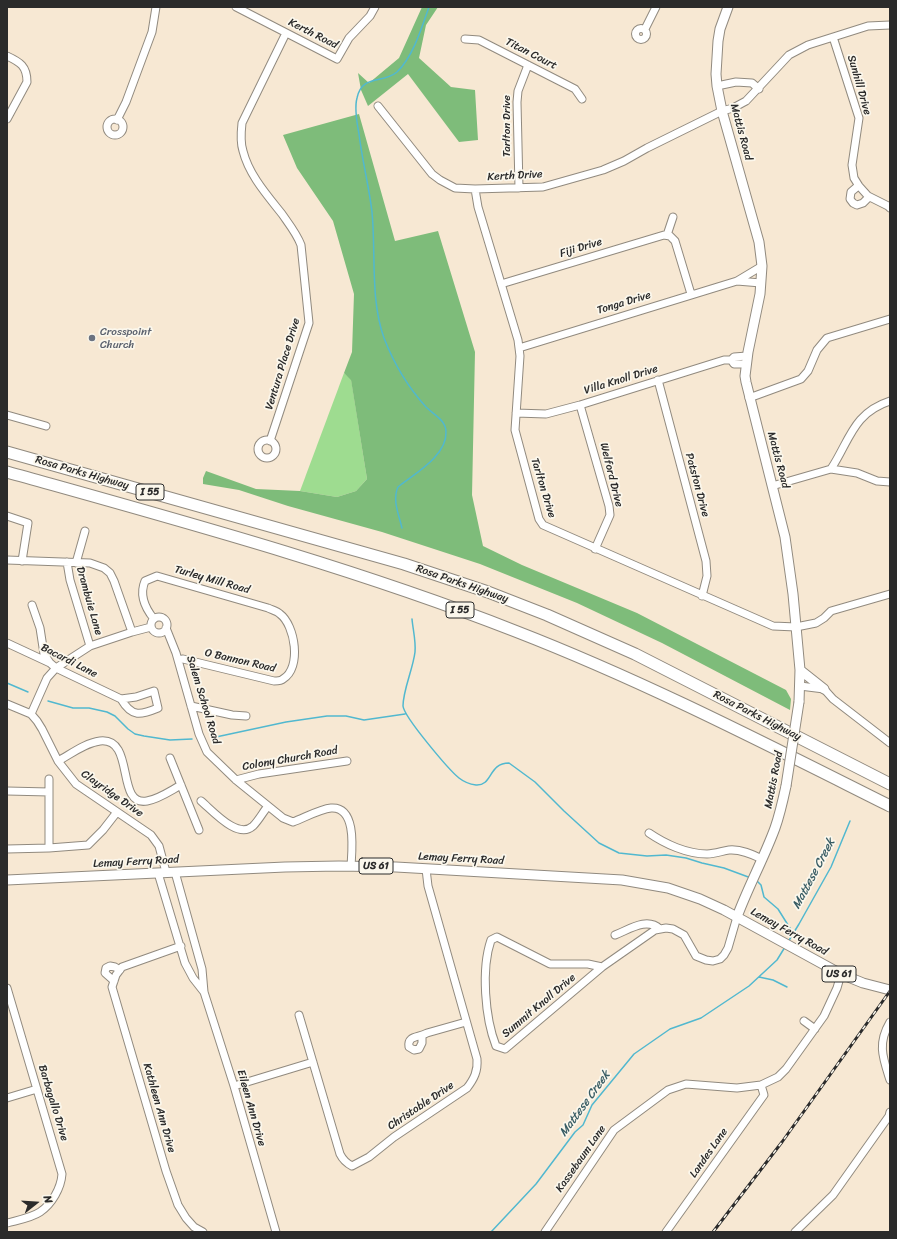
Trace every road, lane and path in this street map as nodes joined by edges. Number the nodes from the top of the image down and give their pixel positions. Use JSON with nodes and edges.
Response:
{"nodes":[{"id":1,"x":156,"y":7,"type":"edge"},
{"id":2,"x":236,"y":7,"type":"edge"},
{"id":3,"x":375,"y":7,"type":"edge"},
{"id":4,"x":656,"y":7,"type":"edge"},
{"id":5,"x":728,"y":7,"type":"edge"},
{"id":6,"x":890,"y":25,"type":"edge"},
{"id":7,"x":645,"y":30,"type":"dead end"},
{"id":8,"x":286,"y":33,"type":"junction"},
{"id":9,"x":834,"y":38,"type":"junction"},
{"id":10,"x":465,"y":39,"type":"dead end"},
{"id":11,"x":7,"y":56,"type":"edge"},
{"id":12,"x":528,"y":65,"type":"junction"},
{"id":13,"x":717,"y":86,"type":"junction"},
{"id":14,"x":759,"y":89,"type":"junction"},
{"id":15,"x":582,"y":99,"type":"dead end"},
{"id":16,"x":378,"y":106,"type":"dead end"},
{"id":17,"x":722,"y":111,"type":"junction"},
{"id":18,"x":7,"y":119,"type":"edge"},
{"id":19,"x":117,"y":120,"type":"dead end"},
{"id":20,"x":858,"y":186,"type":"junction"},
{"id":21,"x":519,"y":188,"type":"junction"},
{"id":22,"x":475,"y":190,"type":"junction"},
{"id":23,"x":869,"y":197,"type":"junction"},
{"id":24,"x":890,"y":208,"type":"edge"},
{"id":25,"x":673,"y":217,"type":"dead end"},
{"id":26,"x":667,"y":235,"type":"junction"},
{"id":27,"x":762,"y":266,"type":"junction"},
{"id":28,"x":737,"y":281,"type":"junction"},
{"id":29,"x":761,"y":283,"type":"junction"},
{"id":30,"x":501,"y":284,"type":"junction"},
{"id":31,"x":691,"y":294,"type":"junction"},
{"id":32,"x":890,"y":319,"type":"edge"},
{"id":33,"x":519,"y":348,"type":"junction"},
{"id":34,"x":747,"y":360,"type":"junction"},
{"id":35,"x":658,"y":380,"type":"junction"},
{"id":36,"x":748,"y":398,"type":"junction"},
{"id":37,"x":890,"y":401,"type":"edge"},
{"id":38,"x":580,"y":405,"type":"junction"},
{"id":39,"x":516,"y":413,"type":"junction"},
{"id":40,"x":7,"y":415,"type":"edge"},
{"id":41,"x":46,"y":426,"type":"dead end"},
{"id":42,"x":270,"y":441,"type":"dead end"},
{"id":43,"x":7,"y":452,"type":"edge"},
{"id":44,"x":831,"y":470,"type":"junction"},
{"id":45,"x":7,"y":472,"type":"edge"},
{"id":46,"x":890,"y":482,"type":"edge"},
{"id":47,"x":772,"y":486,"type":"junction"},
{"id":48,"x":7,"y":516,"type":"edge"},
{"id":49,"x":85,"y":531,"type":"dead end"},
{"id":50,"x":595,"y":549,"type":"junction"},
{"id":51,"x":7,"y":560,"type":"edge"},
{"id":52,"x":22,"y":561,"type":"junction"},
{"id":53,"x":67,"y":562,"type":"junction"},
{"id":54,"x":76,"y":563,"type":"junction"},
{"id":55,"x":890,"y":594,"type":"edge"},
{"id":56,"x":702,"y":596,"type":"junction"},
{"id":57,"x":32,"y":604,"type":"dead end"},
{"id":58,"x":268,"y":608,"type":"joint"},
{"id":59,"x":154,"y":619,"type":"junction"},
{"id":60,"x":151,"y":627,"type":"junction"},
{"id":61,"x":796,"y":627,"type":"junction"},
{"id":62,"x":166,"y":628,"type":"junction"},
{"id":63,"x":132,"y":632,"type":"junction"},
{"id":64,"x":7,"y":643,"type":"edge"},
{"id":65,"x":90,"y":646,"type":"junction"},
{"id":66,"x":178,"y":660,"type":"junction"},
{"id":67,"x":50,"y":663,"type":"junction"},
{"id":68,"x":56,"y":668,"type":"junction"},
{"id":69,"x":800,"y":670,"type":"junction"},
{"id":70,"x":800,"y":686,"type":"junction"},
{"id":71,"x":824,"y":689,"type":"junction"},
{"id":72,"x":121,"y":699,"type":"junction"},
{"id":73,"x":7,"y":704,"type":"edge"},
{"id":74,"x":191,"y":706,"type":"junction"},
{"id":75,"x":31,"y":714,"type":"junction"},
{"id":76,"x":246,"y":716,"type":"dead end"},
{"id":77,"x":890,"y":743,"type":"edge"},
{"id":78,"x":170,"y":758,"type":"dead end"},
{"id":79,"x":58,"y":761,"type":"junction"},
{"id":80,"x":347,"y":761,"type":"dead end"},
{"id":81,"x":50,"y":779,"type":"dead end"},
{"id":82,"x":236,"y":780,"type":"junction"},
{"id":83,"x":890,"y":784,"type":"edge"},
{"id":84,"x":181,"y":785,"type":"junction"},
{"id":85,"x":7,"y":791,"type":"edge"},
{"id":86,"x":49,"y":792,"type":"junction"},
{"id":87,"x":201,"y":801,"type":"dead end"},
{"id":88,"x":268,"y":806,"type":"junction"},
{"id":89,"x":890,"y":806,"type":"edge"},
{"id":90,"x":117,"y":812,"type":"junction"},
{"id":91,"x":199,"y":830,"type":"dead end"},
{"id":92,"x":649,"y":833,"type":"dead end"},
{"id":93,"x":49,"y":848,"type":"junction"},
{"id":94,"x":7,"y":849,"type":"edge"},
{"id":95,"x":762,"y":859,"type":"junction"},
{"id":96,"x":352,"y":866,"type":"junction"},
{"id":97,"x":426,"y":869,"type":"junction"},
{"id":98,"x":166,"y":872,"type":"junction"},
{"id":99,"x":7,"y":880,"type":"edge"},
{"id":100,"x":738,"y":917,"type":"junction"},
{"id":101,"x":660,"y":929,"type":"junction"},
{"id":102,"x":615,"y":935,"type":"dead end"},
{"id":103,"x":181,"y":946,"type":"junction"},
{"id":104,"x":602,"y":967,"type":"junction"},
{"id":105,"x":120,"y":970,"type":"junction"},
{"id":106,"x":841,"y":974,"type":"junction"},
{"id":107,"x":114,"y":981,"type":"junction"},
{"id":108,"x":7,"y":988,"type":"edge"},
{"id":109,"x":890,"y":990,"type":"edge"},
{"id":110,"x":204,"y":992,"type":"junction"},
{"id":111,"x":299,"y":1015,"type":"dead end"},
{"id":112,"x":804,"y":1021,"type":"dead end"},
{"id":113,"x":466,"y":1022,"type":"junction"},
{"id":114,"x":890,"y":1022,"type":"edge"},
{"id":115,"x":815,"y":1030,"type":"junction"},
{"id":116,"x":422,"y":1036,"type":"dead end"},
{"id":117,"x":313,"y":1062,"type":"junction"},
{"id":118,"x":890,"y":1080,"type":"edge"},
{"id":119,"x":761,"y":1085,"type":"junction"},
{"id":120,"x":234,"y":1086,"type":"junction"},
{"id":121,"x":37,"y":1089,"type":"junction"},
{"id":122,"x":7,"y":1098,"type":"edge"},
{"id":123,"x":890,"y":1112,"type":"edge"},
{"id":124,"x":7,"y":1223,"type":"edge"},
{"id":125,"x":203,"y":1232,"type":"edge"},
{"id":126,"x":275,"y":1232,"type":"edge"},
{"id":127,"x":546,"y":1232,"type":"edge"},
{"id":128,"x":666,"y":1232,"type":"edge"},
{"id":129,"x":796,"y":1232,"type":"edge"}],
"edges":[{"from":1,"to":19,"type":"street"},
{"from":2,"to":8,"type":"street","name":"Kerth Road"},
{"from":3,"to":8,"type":"street","name":"Kerth Road"},
{"from":4,"to":7,"type":"street"},
{"from":5,"to":13,"type":"main road","name":"Mattis Road"},
{"from":6,"to":9,"type":"street","name":"Kerth Drive"},
{"from":8,"to":42,"type":"street","name":"Ventura Place Drive"},
{"from":9,"to":14,"type":"street","name":"Kerth Drive"},
{"from":9,"to":20,"type":"street","name":"Sunhill Drive"},
{"from":10,"to":12,"type":"street","name":"Titan Court"},
{"from":11,"to":18,"type":"street"},
{"from":12,"to":15,"type":"street","name":"Titan Court"},
{"from":12,"to":21,"type":"street","name":"Tarlton Drive"},
{"from":13,"to":14,"type":"street"},
{"from":13,"to":17,"type":"main road","name":"Mattis Road"},
{"from":14,"to":17,"type":"street","name":"Kerth Drive"},
{"from":16,"to":22,"type":"street","name":"Kerth Drive"},
{"from":17,"to":21,"type":"street","name":"Kerth Drive"},
{"from":17,"to":27,"type":"main road","name":"Mattis Road"},
{"from":20,"to":23,"type":"street","name":"Sunhill Drive"},
{"from":20,"to":23,"type":"street"},
{"from":21,"to":22,"type":"street","name":"Kerth Drive"},
{"from":22,"to":30,"type":"street","name":"Tarlton Drive"},
{"from":23,"to":24,"type":"street","name":"Sunhill Drive"},
{"from":25,"to":26,"type":"street"},
{"from":26,"to":30,"type":"street","name":"Fiji Drive"},
{"from":26,"to":31,"type":"street"},
{"from":27,"to":28,"type":"street","name":"Tonga Drive"},
{"from":27,"to":29,"type":"main road","name":"Mattis Road"},
{"from":28,"to":29,"type":"street","name":"Tonga Drive"},
{"from":28,"to":31,"type":"street","name":"Tonga Drive"},
{"from":29,"to":34,"type":"main road","name":"Mattis Road"},
{"from":30,"to":33,"type":"street","name":"Tarlton Drive"},
{"from":31,"to":33,"type":"street","name":"Tonga Drive"},
{"from":32,"to":36,"type":"street"},
{"from":33,"to":39,"type":"street","name":"Tarlton Drive"},
{"from":34,"to":35,"type":"street","name":"Villa Knoll Drive"},
{"from":34,"to":36,"type":"main road","name":"Mattis Road"},
{"from":35,"to":38,"type":"street","name":"Villa Knoll Drive"},
{"from":35,"to":56,"type":"street","name":"Patston Drive"},
{"from":36,"to":47,"type":"main road","name":"Mattis Road"},
{"from":37,"to":44,"type":"street"},
{"from":38,"to":39,"type":"street","name":"Villa Knoll Drive"},
{"from":38,"to":50,"type":"street","name":"Welford Drive"},
{"from":39,"to":50,"type":"street","name":"Tarlton Drive"},
{"from":40,"to":41,"type":"street"},
{"from":43,"to":83,"type":"highway","name":"Rosa Parks Highway","number":"I 55"},
{"from":44,"to":46,"type":"street"},
{"from":44,"to":47,"type":"street"},
{"from":45,"to":89,"type":"highway","name":"Rosa Parks Highway","number":"I 55"},
{"from":47,"to":61,"type":"main road","name":"Mattis Road"},
{"from":48,"to":52,"type":"street"},
{"from":49,"to":54,"type":"street"},
{"from":50,"to":56,"type":"street","name":"Tarlton Drive"},
{"from":51,"to":52,"type":"street"},
{"from":52,"to":53,"type":"street"},
{"from":53,"to":54,"type":"street"},
{"from":53,"to":65,"type":"street","name":"Drambuie Lane"},
{"from":54,"to":63,"type":"street"},
{"from":55,"to":61,"type":"street","name":"Tarlton Drive"},
{"from":56,"to":61,"type":"street","name":"Tarlton Drive"},
{"from":57,"to":67,"type":"street"},
{"from":58,"to":59,"type":"street","name":"Turley Mill Road"},
{"from":58,"to":66,"type":"street","name":"O Bannon Road"},
{"from":59,"to":60,"type":"street"},
{"from":59,"to":62,"type":"street"},
{"from":60,"to":62,"type":"street"},
{"from":60,"to":63,"type":"street"},
{"from":61,"to":69,"type":"main road","name":"Mattis Road"},
{"from":62,"to":66,"type":"street","name":"Salem School Road"},
{"from":63,"to":65,"type":"street"},
{"from":64,"to":67,"type":"street","name":"Bacardi Lane"},
{"from":65,"to":68,"type":"street"},
{"from":66,"to":74,"type":"street","name":"Salem School Road"},
{"from":67,"to":68,"type":"street","name":"Bacardi Lane"},
{"from":68,"to":72,"type":"street","name":"Bacardi Lane"},
{"from":68,"to":75,"type":"street"},
{"from":69,"to":70,"type":"main road","name":"Mattis Road"},
{"from":69,"to":71,"type":"main road"},
{"from":70,"to":71,"type":"street"},
{"from":70,"to":95,"type":"main road","name":"Mattis Road","bridge":true},
{"from":71,"to":77,"type":"street"},
{"from":72,"to":72,"type":"street","name":"Bacardi Lane"},
{"from":73,"to":75,"type":"street"},
{"from":74,"to":76,"type":"street"},
{"from":74,"to":82,"type":"street","name":"Salem School Road"},
{"from":75,"to":79,"type":"street","name":"Clayridge Drive"},
{"from":78,"to":84,"type":"street"},
{"from":79,"to":84,"type":"street"},
{"from":79,"to":90,"type":"street","name":"Clayridge Drive"},
{"from":80,"to":82,"type":"street","name":"Colony Church Road"},
{"from":81,"to":86,"type":"street"},
{"from":82,"to":88,"type":"street","name":"Salem School Road"},
{"from":84,"to":91,"type":"street"},
{"from":85,"to":86,"type":"street"},
{"from":86,"to":93,"type":"street"},
{"from":87,"to":88,"type":"street"},
{"from":88,"to":96,"type":"street","name":"Salem School Road"},
{"from":90,"to":93,"type":"street"},
{"from":90,"to":98,"type":"street","name":"Clayridge Drive"},
{"from":92,"to":95,"type":"street"},
{"from":93,"to":94,"type":"street"},
{"from":95,"to":100,"type":"main road","name":"Mattis Road"},
{"from":96,"to":97,"type":"main road","name":"Lemay Ferry Road","number":"US 61"},
{"from":96,"to":98,"type":"main road","name":"Lemay Ferry Road","number":"US 61"},
{"from":97,"to":100,"type":"main road","name":"Lemay Ferry Road","number":"US 61"},
{"from":97,"to":113,"type":"street","name":"Christoble Drive"},
{"from":98,"to":99,"type":"main road","name":"Lemay Ferry Road","number":"US 61"},
{"from":98,"to":103,"type":"street","name":"Eileen Ann Drive"},
{"from":98,"to":110,"type":"street","name":"Eileen Ann Drive"},
{"from":100,"to":101,"type":"street"},
{"from":100,"to":106,"type":"main road","name":"Lemay Ferry Road","number":"US 61"},
{"from":101,"to":102,"type":"street"},
{"from":101,"to":104,"type":"street","name":"Summit Knoll Drive"},
{"from":103,"to":105,"type":"street","name":"Kathleen Ann Drive"},
{"from":103,"to":110,"type":"street","name":"Eileen Ann Drive"},
{"from":104,"to":104,"type":"street","name":"Summit Knoll Drive"},
{"from":105,"to":107,"type":"street"},
{"from":105,"to":107,"type":"street","name":"Kathleen Ann Drive"},
{"from":106,"to":109,"type":"main road","name":"Lemay Ferry Road","number":"US 61"},
{"from":106,"to":115,"type":"street","name":"Kassebaum Lane"},
{"from":107,"to":125,"type":"street","name":"Kathleen Ann Drive"},
{"from":108,"to":121,"type":"street","name":"Barbagallo Drive"},
{"from":110,"to":120,"type":"street","name":"Eileen Ann Drive"},
{"from":111,"to":117,"type":"street","name":"Christoble Drive"},
{"from":112,"to":115,"type":"street"},
{"from":113,"to":116,"type":"street"},
{"from":113,"to":117,"type":"street","name":"Christoble Drive"},
{"from":114,"to":118,"type":"street"},
{"from":115,"to":119,"type":"street","name":"Kassebaum Lane"},
{"from":117,"to":120,"type":"street"},
{"from":119,"to":127,"type":"street","name":"Kassebaum Lane"},
{"from":119,"to":128,"type":"street","name":"Landes Lane"},
{"from":120,"to":126,"type":"street","name":"Eileen Ann Drive"},
{"from":121,"to":122,"type":"street"},
{"from":121,"to":124,"type":"street","name":"Barbagallo Drive"},
{"from":123,"to":129,"type":"street"}]}
